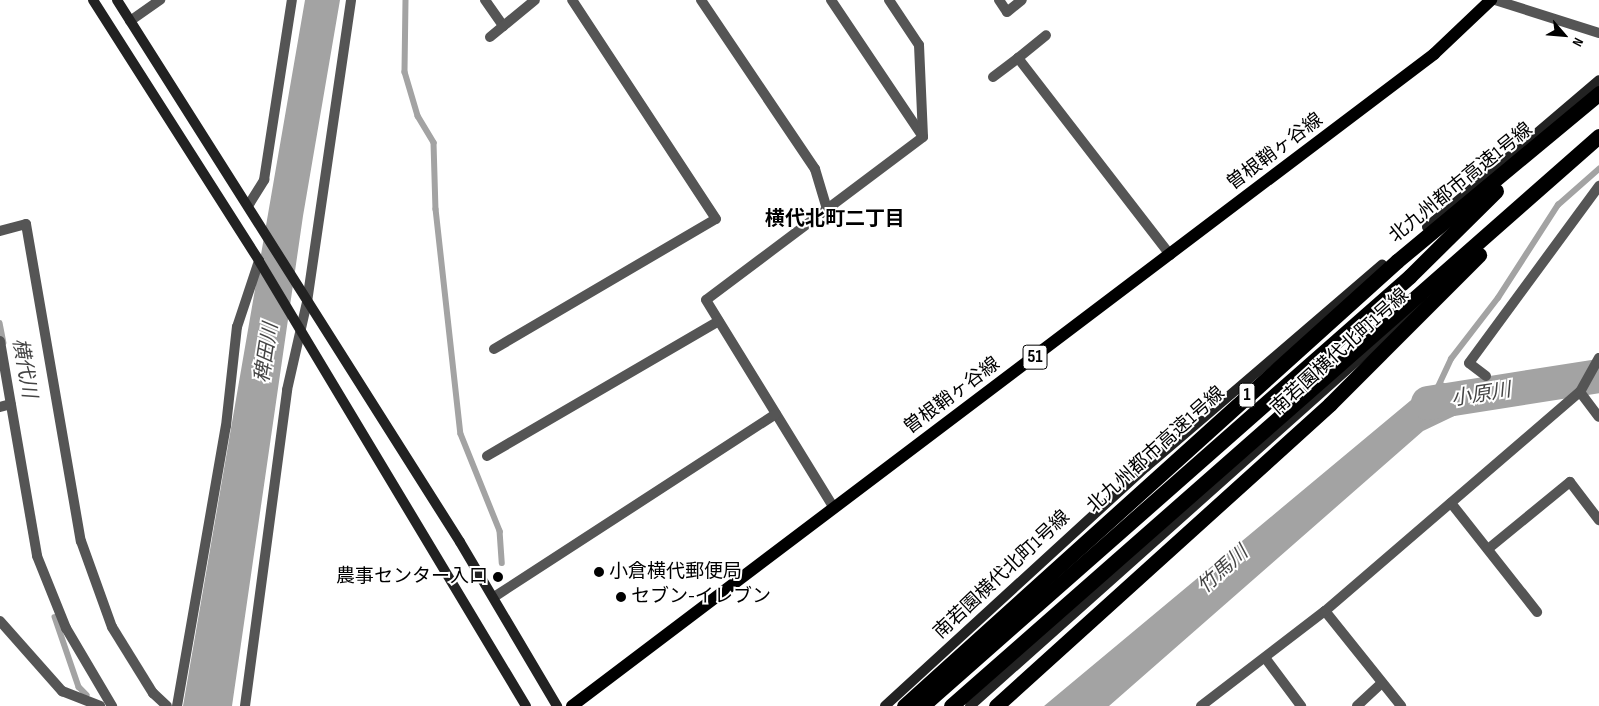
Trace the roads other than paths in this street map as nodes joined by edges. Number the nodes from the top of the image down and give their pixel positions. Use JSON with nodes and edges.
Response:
{"nodes":[{"id":1,"x":93,"y":0,"type":"edge"},
{"id":2,"x":117,"y":0,"type":"edge"},
{"id":3,"x":160,"y":0,"type":"edge"},
{"id":4,"x":292,"y":0,"type":"edge"},
{"id":5,"x":352,"y":0,"type":"edge"},
{"id":6,"x":485,"y":0,"type":"edge"},
{"id":7,"x":535,"y":0,"type":"edge"},
{"id":8,"x":572,"y":0,"type":"edge"},
{"id":9,"x":701,"y":0,"type":"edge"},
{"id":10,"x":831,"y":0,"type":"edge"},
{"id":11,"x":889,"y":0,"type":"edge"},
{"id":12,"x":998,"y":0,"type":"edge"},
{"id":13,"x":1022,"y":0,"type":"edge"},
{"id":14,"x":1493,"y":0,"type":"edge"},
{"id":15,"x":130,"y":21,"type":"junction"},
{"id":16,"x":503,"y":26,"type":"junction"},
{"id":17,"x":1599,"y":33,"type":"edge"},
{"id":18,"x":1046,"y":35,"type":"dead end"},
{"id":19,"x":490,"y":37,"type":"dead end"},
{"id":20,"x":1018,"y":58,"type":"junction"},
{"id":21,"x":993,"y":77,"type":"dead end"},
{"id":22,"x":1599,"y":80,"type":"edge"},
{"id":23,"x":1599,"y":94,"type":"edge"},
{"id":24,"x":1560,"y":127,"type":"junction"},
{"id":25,"x":1599,"y":136,"type":"edge"},
{"id":26,"x":923,"y":137,"type":"junction"},
{"id":27,"x":1599,"y":143,"type":"edge"},
{"id":28,"x":1547,"y":183,"type":"junction"},
{"id":29,"x":1599,"y":186,"type":"edge"},
{"id":30,"x":248,"y":206,"type":"junction"},
{"id":31,"x":827,"y":209,"type":"junction"},
{"id":32,"x":0,"y":231,"type":"edge"},
{"id":33,"x":1170,"y":255,"type":"junction"},
{"id":34,"x":259,"y":261,"type":"junction"},
{"id":35,"x":307,"y":302,"type":"junction"},
{"id":36,"x":719,"y":321,"type":"junction"},
{"id":37,"x":301,"y":334,"type":"junction"},
{"id":38,"x":0,"y":341,"type":"edge"},
{"id":39,"x":494,"y":350,"type":"dead end"},
{"id":40,"x":1598,"y":360,"type":"edge"},
{"id":41,"x":1486,"y":376,"type":"dead end"},
{"id":42,"x":1580,"y":392,"type":"junction"},
{"id":43,"x":11,"y":404,"type":"junction"},
{"id":44,"x":0,"y":407,"type":"edge"},
{"id":45,"x":776,"y":414,"type":"junction"},
{"id":46,"x":1599,"y":417,"type":"edge"},
{"id":47,"x":487,"y":456,"type":"dead end"},
{"id":48,"x":1451,"y":503,"type":"junction"},
{"id":49,"x":834,"y":508,"type":"junction"},
{"id":50,"x":1599,"y":520,"type":"edge"},
{"id":51,"x":1488,"y":549,"type":"junction"},
{"id":52,"x":494,"y":597,"type":"junction"},
{"id":53,"x":1324,"y":611,"type":"junction"},
{"id":54,"x":1537,"y":612,"type":"dead end"},
{"id":55,"x":0,"y":621,"type":"edge"},
{"id":56,"x":1266,"y":658,"type":"junction"},
{"id":57,"x":1382,"y":683,"type":"junction"},
{"id":58,"x":928,"y":702,"type":"edge"},
{"id":59,"x":100,"y":706,"type":"edge"},
{"id":60,"x":112,"y":706,"type":"edge"},
{"id":61,"x":167,"y":706,"type":"edge"},
{"id":62,"x":177,"y":706,"type":"edge"},
{"id":63,"x":245,"y":706,"type":"edge"},
{"id":64,"x":526,"y":706,"type":"edge"},
{"id":65,"x":556,"y":706,"type":"edge"},
{"id":66,"x":572,"y":706,"type":"edge"},
{"id":67,"x":885,"y":706,"type":"edge"},
{"id":68,"x":904,"y":706,"type":"edge"},
{"id":69,"x":951,"y":706,"type":"edge"},
{"id":70,"x":970,"y":706,"type":"edge"},
{"id":71,"x":996,"y":706,"type":"edge"},
{"id":72,"x":1201,"y":706,"type":"edge"},
{"id":73,"x":1301,"y":706,"type":"edge"},
{"id":74,"x":1356,"y":706,"type":"edge"},
{"id":75,"x":1401,"y":706,"type":"edge"}],
"edges":[{"from":1,"to":34,"type":"street"},
{"from":2,"to":15,"type":"street"},
{"from":3,"to":15,"type":"street"},
{"from":4,"to":30,"type":"street"},
{"from":5,"to":35,"type":"street"},
{"from":6,"to":16,"type":"street"},
{"from":7,"to":16,"type":"street"},
{"from":8,"to":39,"type":"street"},
{"from":9,"to":31,"type":"street"},
{"from":10,"to":26,"type":"street"},
{"from":11,"to":26,"type":"street"},
{"from":12,"to":13,"type":"street"},
{"from":14,"to":17,"type":"street"},
{"from":14,"to":33,"type":"main road","name":"曽根鞘ヶ谷線","number":"51"},
{"from":15,"to":30,"type":"street"},
{"from":16,"to":19,"type":"street"},
{"from":18,"to":20,"type":"street"},
{"from":20,"to":21,"type":"street"},
{"from":20,"to":33,"type":"street"},
{"from":22,"to":67,"type":"street","name":"南若園横代北町1号線"},
{"from":23,"to":24,"type":"highway","name":"北九州都市高速1号線","number":"1"},
{"from":24,"to":58,"type":"highway"},
{"from":24,"to":68,"type":"highway","name":"北九州都市高速1号線","number":"1"},
{"from":25,"to":28,"type":"highway","number":"1"},
{"from":26,"to":31,"type":"street"},
{"from":27,"to":70,"type":"street","name":"南若園横代北町1号線"},
{"from":28,"to":69,"type":"highway","number":"1"},
{"from":28,"to":71,"type":"highway"},
{"from":29,"to":41,"type":"street"},
{"from":30,"to":35,"type":"street"},
{"from":31,"to":36,"type":"street"},
{"from":32,"to":61,"type":"street"},
{"from":33,"to":49,"type":"main road","name":"曽根鞘ヶ谷線","number":"51"},
{"from":34,"to":37,"type":"street"},
{"from":34,"to":62,"type":"street"},
{"from":35,"to":37,"type":"street"},
{"from":35,"to":52,"type":"street"},
{"from":36,"to":45,"type":"street"},
{"from":36,"to":47,"type":"street"},
{"from":37,"to":63,"type":"street"},
{"from":37,"to":64,"type":"street"},
{"from":38,"to":43,"type":"street"},
{"from":40,"to":42,"type":"street"},
{"from":42,"to":46,"type":"street"},
{"from":42,"to":48,"type":"street"},
{"from":43,"to":44,"type":"street"},
{"from":43,"to":60,"type":"street"},
{"from":45,"to":49,"type":"street"},
{"from":45,"to":52,"type":"street"},
{"from":48,"to":51,"type":"street"},
{"from":48,"to":53,"type":"street"},
{"from":49,"to":66,"type":"main road","name":"曽根鞘ヶ谷線","number":"51"},
{"from":50,"to":51,"type":"street"},
{"from":51,"to":54,"type":"street"},
{"from":52,"to":65,"type":"street"},
{"from":53,"to":56,"type":"street"},
{"from":53,"to":57,"type":"street"},
{"from":55,"to":59,"type":"street"},
{"from":56,"to":72,"type":"street"},
{"from":56,"to":73,"type":"street"},
{"from":57,"to":74,"type":"street"},
{"from":57,"to":75,"type":"street"}]}
